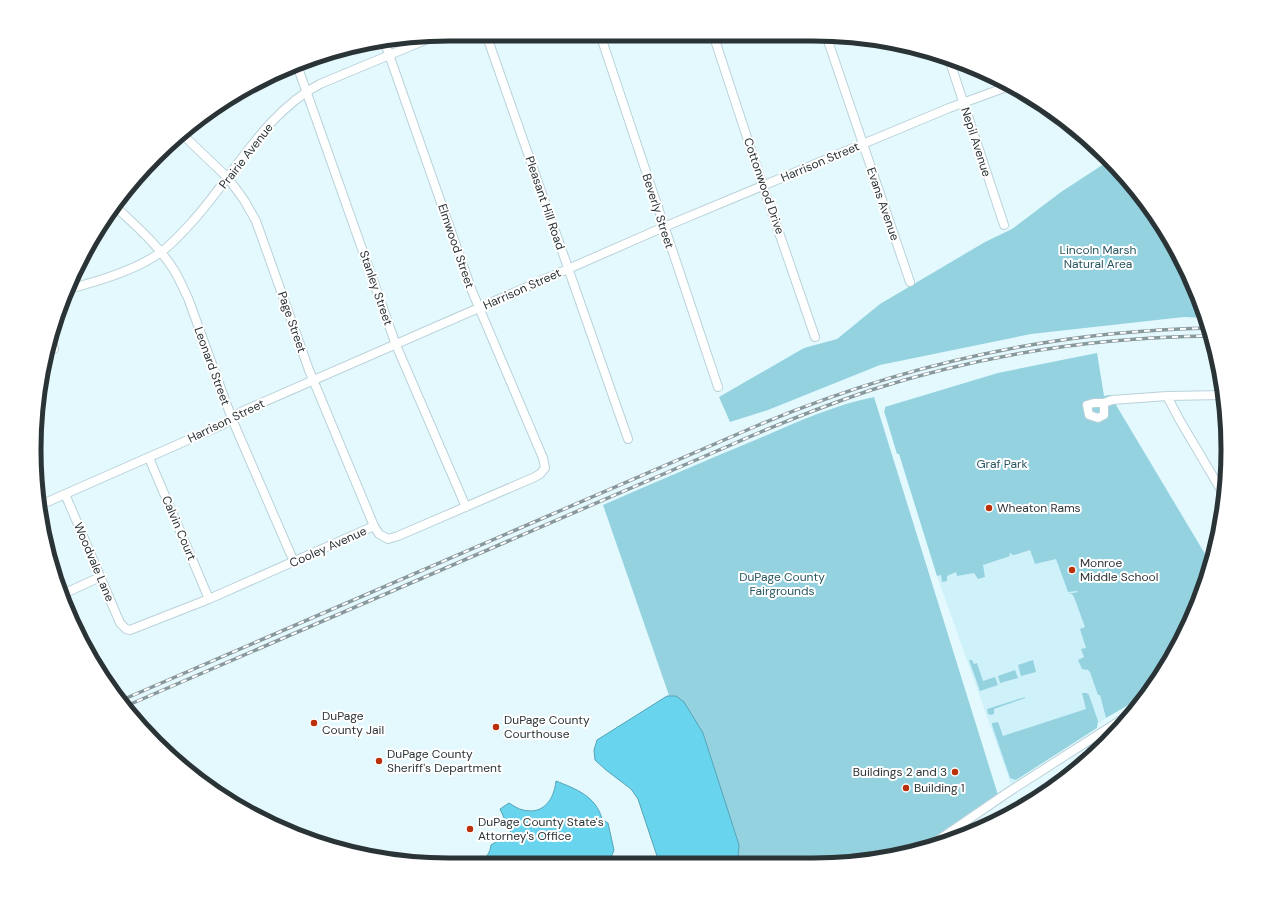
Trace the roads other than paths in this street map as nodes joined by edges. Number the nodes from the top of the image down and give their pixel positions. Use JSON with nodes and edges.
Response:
{"nodes":[{"id":1,"x":488,"y":41,"type":"edge"},
{"id":2,"x":602,"y":41,"type":"edge"},
{"id":3,"x":715,"y":41,"type":"edge"},
{"id":4,"x":419,"y":42,"type":"edge"},
{"id":5,"x":828,"y":42,"type":"edge"},
{"id":6,"x":386,"y":46,"type":"edge"},
{"id":7,"x":389,"y":54,"type":"junction"},
{"id":8,"x":951,"y":66,"type":"edge"},
{"id":9,"x":299,"y":70,"type":"edge"},
{"id":10,"x":1004,"y":89,"type":"edge"},
{"id":11,"x":306,"y":92,"type":"junction"},
{"id":12,"x":964,"y":102,"type":"junction"},
{"id":13,"x":186,"y":137,"type":"edge"},
{"id":14,"x":862,"y":144,"type":"junction"},
{"id":15,"x":228,"y":178,"type":"junction"},
{"id":16,"x":763,"y":186,"type":"junction"},
{"id":17,"x":119,"y":210,"type":"edge"},
{"id":18,"x":1004,"y":224,"type":"dead end"},
{"id":19,"x":664,"y":227,"type":"junction"},
{"id":20,"x":161,"y":252,"type":"junction"},
{"id":21,"x":568,"y":268,"type":"junction"},
{"id":22,"x":910,"y":282,"type":"dead end"},
{"id":23,"x":75,"y":287,"type":"edge"},
{"id":24,"x":479,"y":308,"type":"junction"},
{"id":25,"x":816,"y":337,"type":"dead end"},
{"id":26,"x":396,"y":345,"type":"junction"},
{"id":27,"x":313,"y":380,"type":"junction"},
{"id":28,"x":718,"y":387,"type":"dead end"},
{"id":29,"x":1218,"y":395,"type":"edge"},
{"id":30,"x":1167,"y":396,"type":"junction"},
{"id":31,"x":1108,"y":402,"type":"dead end"},
{"id":32,"x":232,"y":419,"type":"junction"},
{"id":33,"x":628,"y":439,"type":"dead end"},
{"id":34,"x":149,"y":458,"type":"junction"},
{"id":35,"x":545,"y":468,"type":"joint"},
{"id":36,"x":1219,"y":487,"type":"edge"},
{"id":37,"x":65,"y":494,"type":"junction"},
{"id":38,"x":44,"y":503,"type":"edge"},
{"id":39,"x":466,"y":507,"type":"junction"},
{"id":40,"x":374,"y":526,"type":"junction"},
{"id":41,"x":294,"y":562,"type":"junction"},
{"id":42,"x":100,"y":577,"type":"junction"},
{"id":43,"x":67,"y":592,"type":"edge"},
{"id":44,"x":209,"y":598,"type":"junction"},
{"id":45,"x":126,"y":629,"type":"joint"},
{"id":46,"x":1113,"y":726,"type":"edge"},
{"id":47,"x":953,"y":833,"type":"edge"}],
"edges":[{"from":1,"to":21,"type":"street","name":"Pleasant Hill Road"},
{"from":2,"to":19,"type":"street","name":"Beverly Street"},
{"from":3,"to":16,"type":"street","name":"Cottonwood Drive"},
{"from":4,"to":7,"type":"street","name":"Prairie Avenue"},
{"from":5,"to":14,"type":"street","name":"Evans Avenue"},
{"from":6,"to":7,"type":"street","name":"Elmwood Street"},
{"from":7,"to":11,"type":"street","name":"Prairie Avenue"},
{"from":7,"to":24,"type":"street","name":"Elmwood Street"},
{"from":8,"to":12,"type":"street","name":"Nepil Avenue"},
{"from":9,"to":11,"type":"street","name":"Stanley Street"},
{"from":10,"to":12,"type":"street","name":"Harrison Street"},
{"from":11,"to":15,"type":"street","name":"Prairie Avenue"},
{"from":11,"to":26,"type":"street","name":"Stanley Street"},
{"from":12,"to":14,"type":"street","name":"Harrison Street"},
{"from":12,"to":18,"type":"street","name":"Nepil Avenue"},
{"from":13,"to":15,"type":"street","name":"Page Street"},
{"from":14,"to":16,"type":"street","name":"Harrison Street"},
{"from":14,"to":22,"type":"street","name":"Evans Avenue"},
{"from":15,"to":20,"type":"street","name":"Prairie Avenue"},
{"from":15,"to":27,"type":"street","name":"Page Street"},
{"from":16,"to":19,"type":"street","name":"Harrison Street"},
{"from":16,"to":25,"type":"street","name":"Cottonwood Drive"},
{"from":17,"to":20,"type":"street","name":"Leonard Street"},
{"from":19,"to":21,"type":"street","name":"Harrison Street"},
{"from":19,"to":28,"type":"street","name":"Beverly Street"},
{"from":20,"to":23,"type":"street","name":"Prairie Avenue"},
{"from":20,"to":32,"type":"street","name":"Leonard Street"},
{"from":21,"to":24,"type":"street","name":"Harrison Street"},
{"from":21,"to":33,"type":"street","name":"Pleasant Hill Road"},
{"from":24,"to":26,"type":"street","name":"Harrison Street"},
{"from":24,"to":35,"type":"street","name":"Elmwood Street"},
{"from":26,"to":27,"type":"street","name":"Harrison Street"},
{"from":26,"to":39,"type":"street","name":"Stanley Street"},
{"from":27,"to":32,"type":"street","name":"Harrison Street"},
{"from":27,"to":40,"type":"street","name":"Page Street"},
{"from":29,"to":30,"type":"street"},
{"from":30,"to":31,"type":"street"},
{"from":30,"to":36,"type":"street"},
{"from":32,"to":34,"type":"street","name":"Harrison Street"},
{"from":32,"to":41,"type":"street","name":"Leonard Street"},
{"from":34,"to":37,"type":"street","name":"Harrison Street"},
{"from":34,"to":44,"type":"street","name":"Calvin Court"},
{"from":35,"to":39,"type":"street","name":"Cooley Avenue"},
{"from":37,"to":38,"type":"street","name":"Harrison Street"},
{"from":37,"to":42,"type":"street","name":"Woodvale Lane"},
{"from":39,"to":40,"type":"street","name":"Cooley Avenue"},
{"from":40,"to":41,"type":"street","name":"Cooley Avenue"},
{"from":41,"to":44,"type":"street","name":"Cooley Avenue"},
{"from":42,"to":43,"type":"street"},
{"from":42,"to":45,"type":"street","name":"Woodvale Lane"},
{"from":44,"to":45,"type":"street","name":"Cooley Avenue"},
{"from":46,"to":47,"type":"street"}]}
